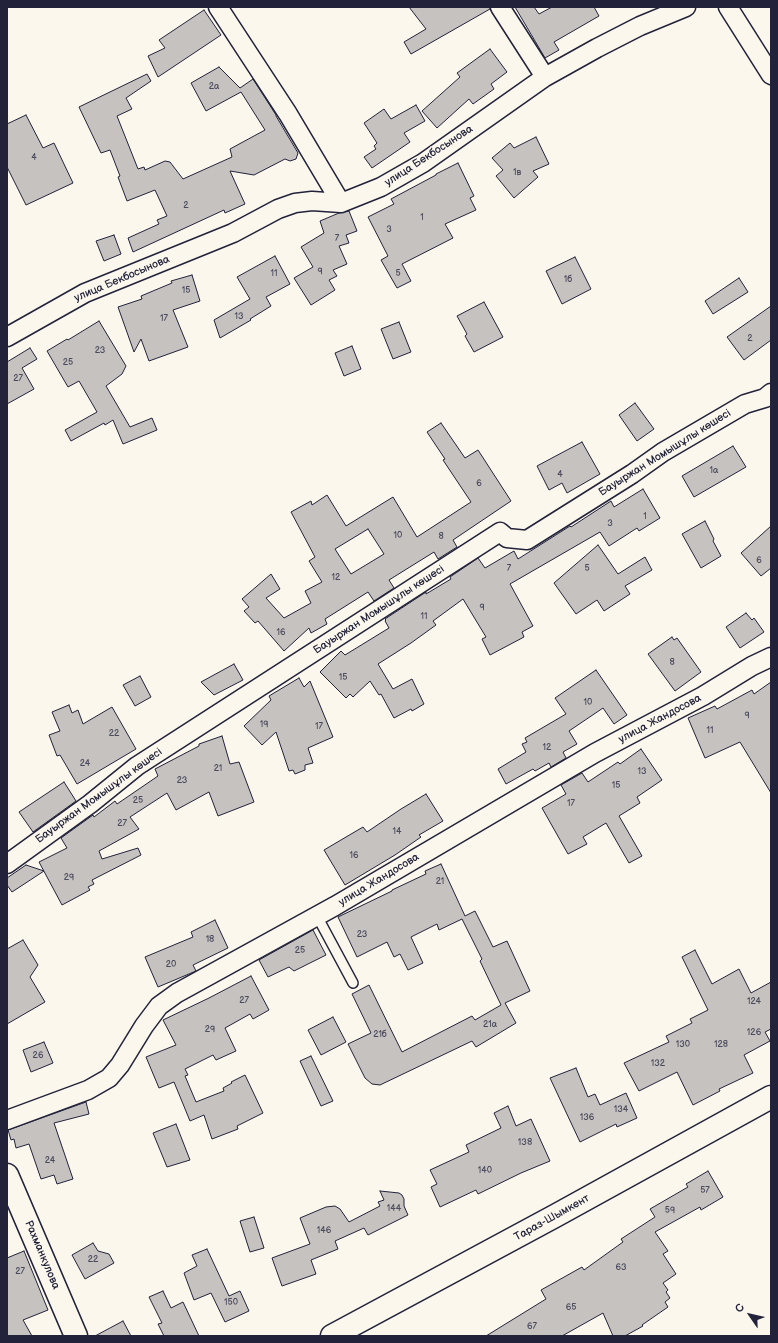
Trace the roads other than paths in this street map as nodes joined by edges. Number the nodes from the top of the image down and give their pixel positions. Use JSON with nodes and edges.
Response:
{"nodes":[{"id":1,"x":218,"y":7,"type":"edge"},
{"id":2,"x":500,"y":7,"type":"edge"},
{"id":3,"x":686,"y":7,"type":"edge"},
{"id":4,"x":728,"y":7,"type":"edge"},
{"id":5,"x":771,"y":76,"type":"edge"},
{"id":6,"x":545,"y":77,"type":"junction"},
{"id":7,"x":341,"y":203,"type":"junction"},
{"id":8,"x":7,"y":337,"type":"edge"},
{"id":9,"x":769,"y":399,"type":"edge"},
{"id":10,"x":771,"y":657,"type":"edge"},
{"id":11,"x":7,"y":864,"type":"edge"},
{"id":12,"x":317,"y":916,"type":"junction"},
{"id":13,"x":353,"y":983,"type":"dead end"},
{"id":14,"x":771,"y":1097,"type":"edge"},
{"id":15,"x":7,"y":1120,"type":"edge"},
{"id":16,"x":7,"y":1175,"type":"edge"},
{"id":17,"x":76,"y":1336,"type":"edge"},
{"id":18,"x":332,"y":1336,"type":"edge"}],
"edges":[{"from":1,"to":7,"type":"street"},
{"from":2,"to":6,"type":"street"},
{"from":3,"to":6,"type":"street","name":"улица Бекбосынова"},
{"from":4,"to":5,"type":"street"},
{"from":6,"to":7,"type":"street","name":"улица Бекбосынова"},
{"from":7,"to":8,"type":"street","name":"улица Бекбосынова"},
{"from":9,"to":11,"type":"street","name":"Бауыржан Момышұлы көшесі"},
{"from":10,"to":12,"type":"street","name":"улица Жандосова"},
{"from":12,"to":13,"type":"lane"},
{"from":12,"to":15,"type":"street","name":"улица Жандосова"},
{"from":14,"to":18,"type":"main road","name":"Тараз-Шымкент"},
{"from":16,"to":17,"type":"main road","name":"Рахманкулова"}]}
